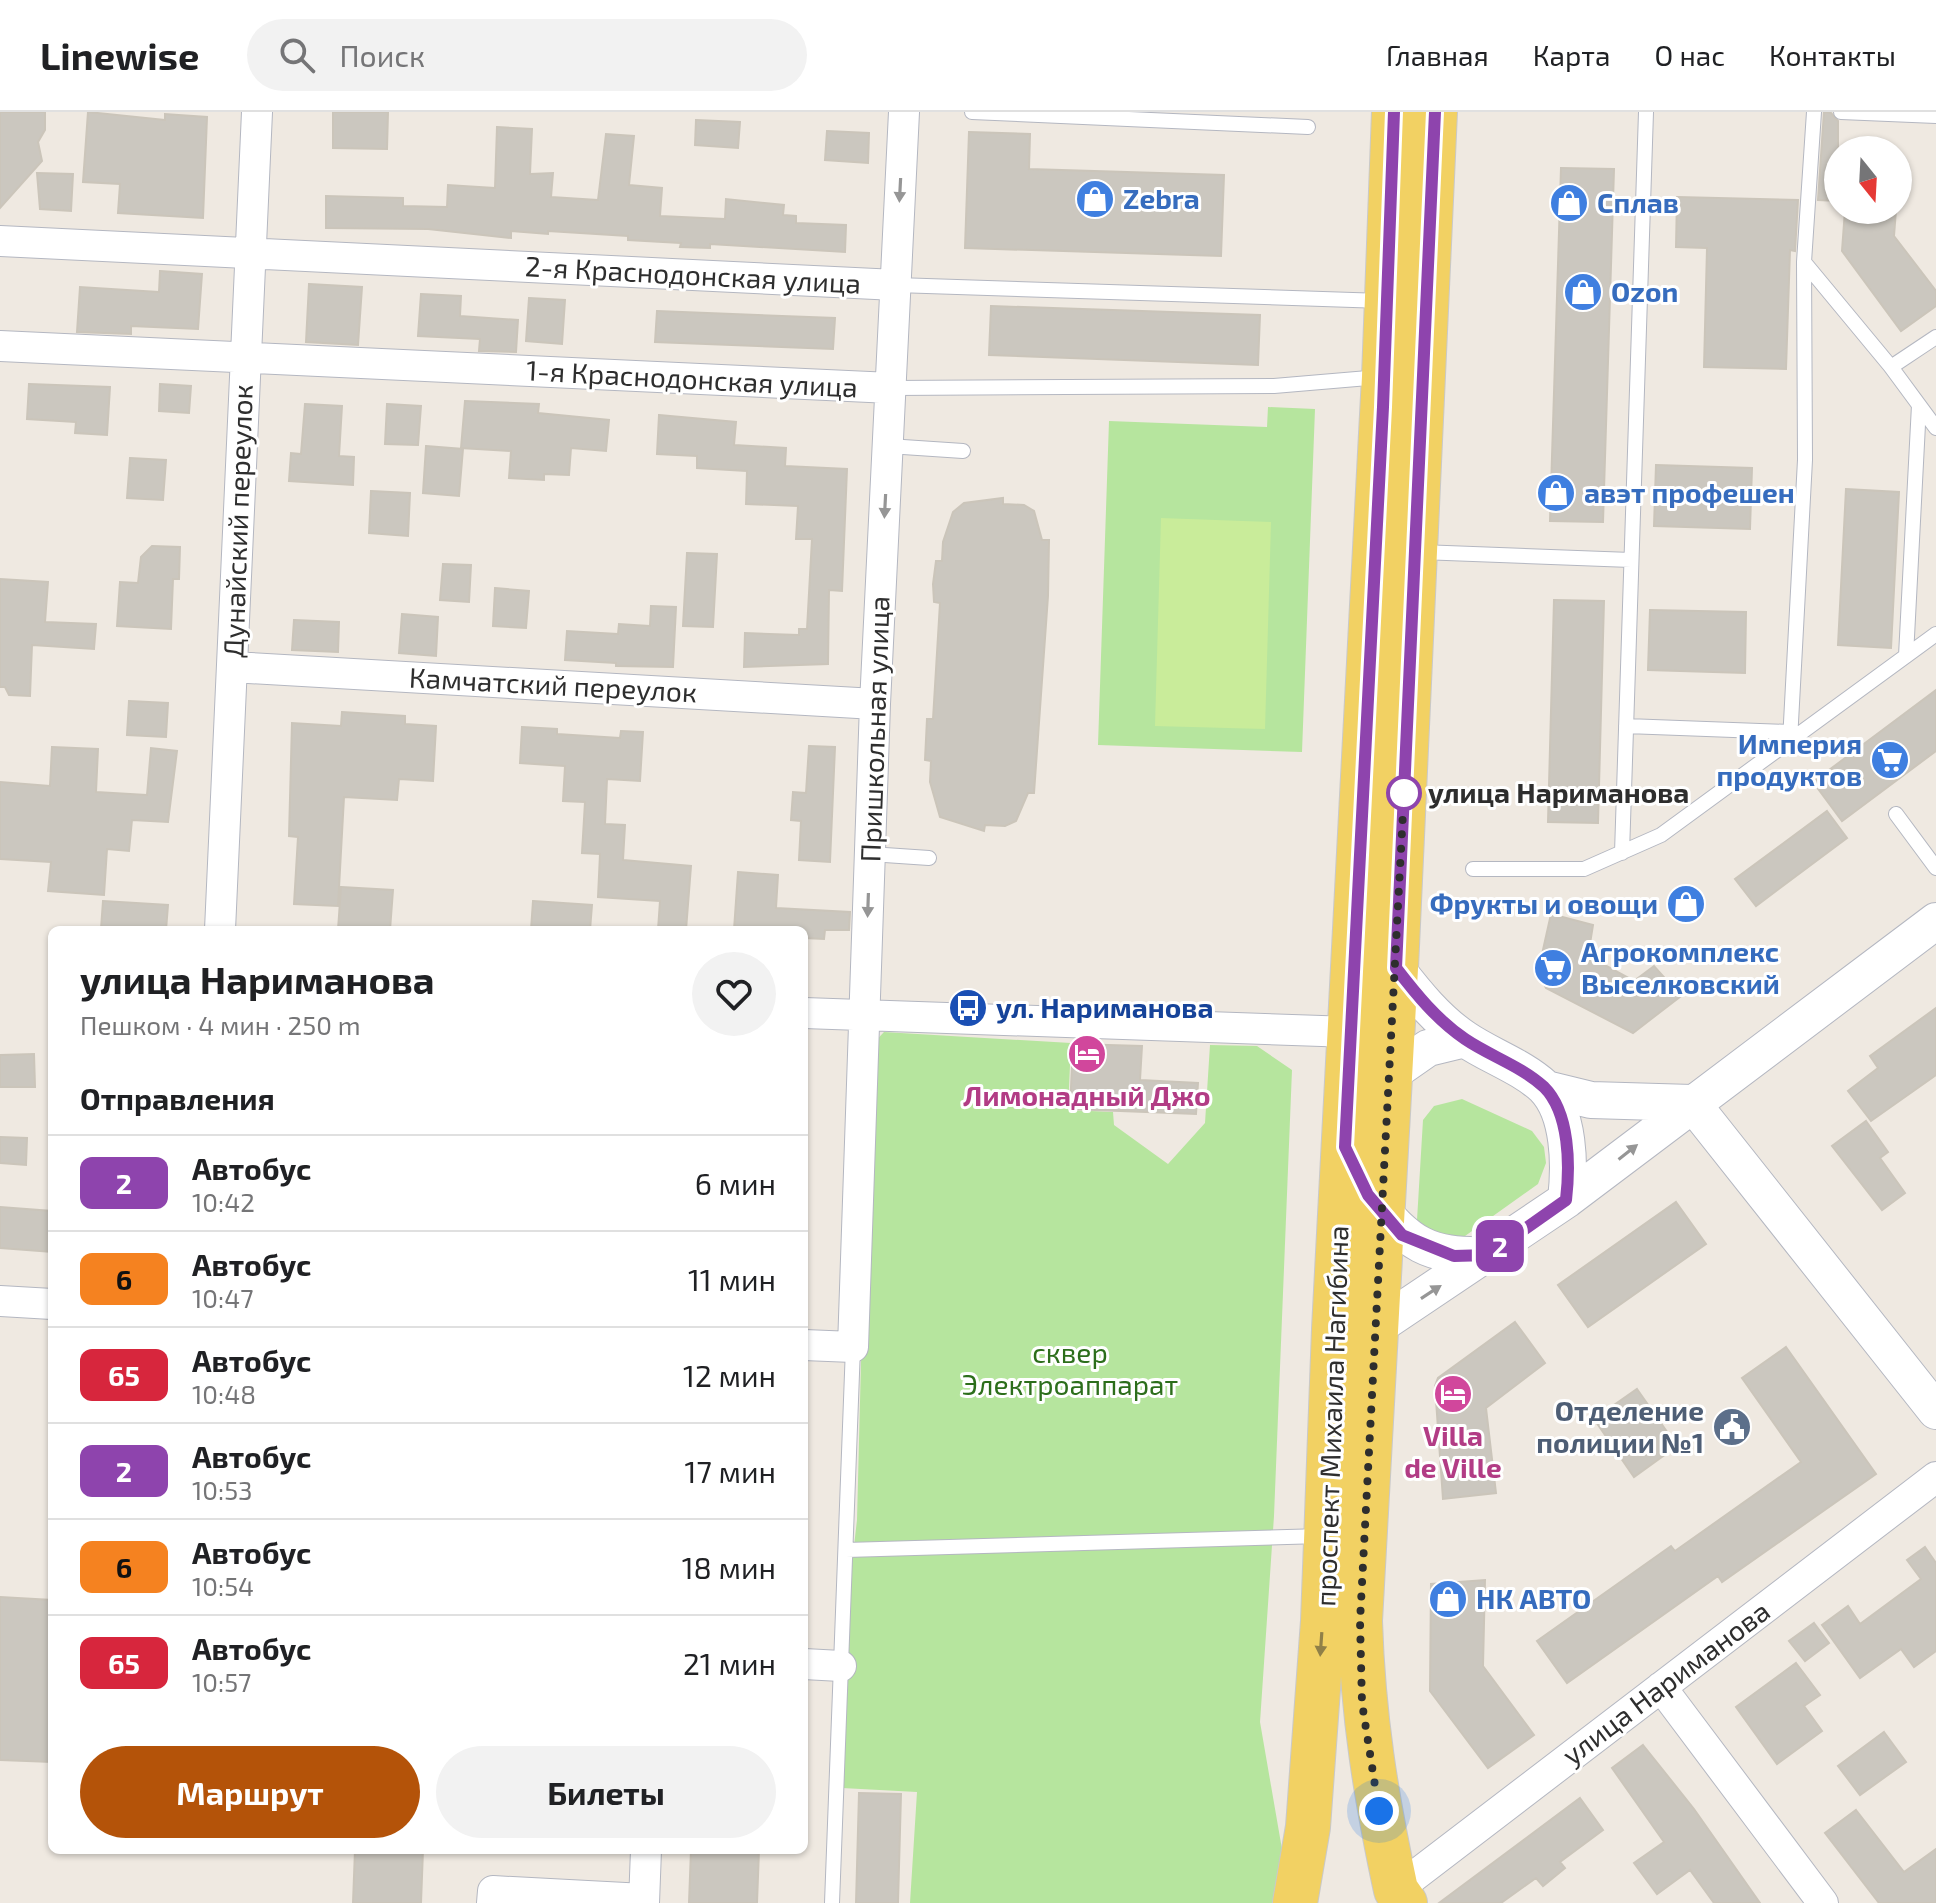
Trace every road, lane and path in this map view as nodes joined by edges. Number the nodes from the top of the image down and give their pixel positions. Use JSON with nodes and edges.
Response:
{"nodes":[{"id":1,"x":257,"y":112,"type":"edge"},
{"id":2,"x":904,"y":112,"type":"edge"},
{"id":3,"x":972,"y":112,"type":"edge"},
{"id":4,"x":1394,"y":112,"type":"edge"},
{"id":5,"x":1435,"y":112,"type":"edge"},
{"id":6,"x":1646,"y":112,"type":"edge"},
{"id":7,"x":1814,"y":112,"type":"edge"},
{"id":8,"x":1841,"y":112,"type":"edge"},
{"id":9,"x":1936,"y":116,"type":"edge"},
{"id":10,"x":1308,"y":127,"type":"dead end"},
{"id":11,"x":0,"y":241,"type":"edge"},
{"id":12,"x":250,"y":254,"type":"junction"},
{"id":13,"x":1804,"y":262,"type":"junction"},
{"id":14,"x":896,"y":285,"type":"junction"},
{"id":15,"x":1387,"y":301,"type":"junction"},
{"id":16,"x":1936,"y":337,"type":"edge"},
{"id":17,"x":0,"y":346,"type":"edge"},
{"id":18,"x":245,"y":359,"type":"junction"},
{"id":19,"x":1891,"y":367,"type":"junction"},
{"id":20,"x":1384,"y":377,"type":"junction"},
{"id":21,"x":891,"y":388,"type":"junction"},
{"id":22,"x":1919,"y":405,"type":"junction"},
{"id":23,"x":1936,"y":428,"type":"edge"},
{"id":24,"x":888,"y":446,"type":"junction"},
{"id":25,"x":963,"y":451,"type":"dead end"},
{"id":26,"x":1415,"y":552,"type":"junction"},
{"id":27,"x":1631,"y":560,"type":"junction"},
{"id":28,"x":1936,"y":634,"type":"edge"},
{"id":29,"x":1906,"y":656,"type":"junction"},
{"id":30,"x":232,"y":667,"type":"junction"},
{"id":31,"x":875,"y":704,"type":"junction"},
{"id":32,"x":1626,"y":726,"type":"junction"},
{"id":33,"x":1790,"y":736,"type":"junction"},
{"id":34,"x":1896,"y":814,"type":"dead end"},
{"id":35,"x":1622,"y":853,"type":"junction"},
{"id":36,"x":870,"y":854,"type":"junction"},
{"id":37,"x":929,"y":858,"type":"dead end"},
{"id":38,"x":1936,"y":868,"type":"edge"},
{"id":39,"x":1473,"y":869,"type":"dead end"},
{"id":40,"x":1936,"y":921,"type":"edge"},
{"id":41,"x":220,"y":926,"type":"edge"},
{"id":42,"x":1396,"y":968,"type":"junction"},
{"id":43,"x":808,"y":1013,"type":"edge"},
{"id":44,"x":864,"y":1015,"type":"junction"},
{"id":45,"x":1465,"y":1039,"type":"junction"},
{"id":46,"x":1378,"y":1046,"type":"junction"},
{"id":47,"x":1546,"y":1089,"type":"junction"},
{"id":48,"x":1692,"y":1103,"type":"junction"},
{"id":49,"x":1346,"y":1127,"type":"junction"},
{"id":50,"x":1566,"y":1200,"type":"junction"},
{"id":51,"x":1382,"y":1211,"type":"junction"},
{"id":52,"x":1488,"y":1255,"type":"junction"},
{"id":53,"x":0,"y":1301,"type":"edge"},
{"id":54,"x":48,"y":1304,"type":"edge"},
{"id":55,"x":1374,"y":1329,"type":"junction"},
{"id":56,"x":808,"y":1345,"type":"edge"},
{"id":57,"x":853,"y":1347,"type":"junction"},
{"id":58,"x":1936,"y":1411,"type":"edge"},
{"id":59,"x":1936,"y":1477,"type":"edge"},
{"id":60,"x":1326,"y":1536,"type":"junction"},
{"id":61,"x":846,"y":1550,"type":"junction"},
{"id":62,"x":808,"y":1664,"type":"edge"},
{"id":63,"x":841,"y":1666,"type":"junction"},
{"id":64,"x":1661,"y":1687,"type":"junction"},
{"id":65,"x":646,"y":1854,"type":"edge"},
{"id":66,"x":1401,"y":1897,"type":"edge"},
{"id":67,"x":644,"y":1901,"type":"edge"},
{"id":68,"x":492,"y":1903,"type":"edge"},
{"id":69,"x":832,"y":1903,"type":"edge"},
{"id":70,"x":1295,"y":1903,"type":"edge"},
{"id":71,"x":1823,"y":1903,"type":"edge"}],
"edges":[{"from":1,"to":12,"type":"street","name":"Дунайский переулок"},
{"from":2,"to":14,"type":"street","name":"Пришкольная улица","one_way":true},
{"from":3,"to":10,"type":"lane"},
{"from":4,"to":15,"type":"main road","name":"проспект Михаила Нагибина"},
{"from":5,"to":26,"type":"main road","name":"проспект Михаила Нагибина"},
{"from":6,"to":27,"type":"lane"},
{"from":7,"to":13,"type":"lane"},
{"from":8,"to":9,"type":"lane"},
{"from":11,"to":12,"type":"street","name":"2-я Краснодонская улица"},
{"from":12,"to":14,"type":"street","name":"2-я Краснодонская улица"},
{"from":12,"to":18,"type":"street","name":"Дунайский переулок"},
{"from":13,"to":19,"type":"lane"},
{"from":13,"to":33,"type":"lane"},
{"from":14,"to":15,"type":"lane","name":"2-я Краснодонская улица"},
{"from":14,"to":21,"type":"street","name":"Пришкольная улица"},
{"from":15,"to":20,"type":"main road","name":"проспект Михаила Нагибина"},
{"from":16,"to":19,"type":"lane"},
{"from":17,"to":18,"type":"street","name":"1-я Краснодонская улица"},
{"from":18,"to":21,"type":"street","name":"1-я Краснодонская улица"},
{"from":18,"to":30,"type":"street","name":"Дунайский переулок"},
{"from":19,"to":22,"type":"lane"},
{"from":20,"to":21,"type":"lane","name":"1-я Краснодонская улица"},
{"from":20,"to":46,"type":"main road","name":"проспект Михаила Нагибина"},
{"from":21,"to":24,"type":"street","name":"Пришкольная улица"},
{"from":22,"to":23,"type":"lane"},
{"from":22,"to":29,"type":"lane"},
{"from":24,"to":25,"type":"lane"},
{"from":24,"to":31,"type":"street","name":"Пришкольная улица","one_way":true},
{"from":26,"to":27,"type":"lane"},
{"from":26,"to":42,"type":"main road","name":"проспект Михаила Нагибина"},
{"from":27,"to":32,"type":"lane"},
{"from":28,"to":29,"type":"lane"},
{"from":29,"to":33,"type":"lane"},
{"from":30,"to":31,"type":"street","name":"Камчатский переулок"},
{"from":30,"to":41,"type":"street","name":"Дунайский переулок"},
{"from":31,"to":36,"type":"street","name":"Пришкольная улица"},
{"from":32,"to":33,"type":"lane"},
{"from":32,"to":35,"type":"lane"},
{"from":33,"to":35,"type":"lane"},
{"from":34,"to":38,"type":"lane"},
{"from":35,"to":39,"type":"lane"},
{"from":36,"to":37,"type":"lane"},
{"from":36,"to":44,"type":"street","name":"Пришкольная улица","one_way":true},
{"from":40,"to":48,"type":"street"},
{"from":42,"to":45,"type":"street"},
{"from":42,"to":46,"type":"main road","name":"проспект Михаила Нагибина"},
{"from":43,"to":44,"type":"street"},
{"from":44,"to":46,"type":"street"},
{"from":44,"to":57,"type":"street","name":"Пришкольная улица"},
{"from":45,"to":46,"type":"street"},
{"from":45,"to":47,"type":"street"},
{"from":46,"to":49,"type":"main road","name":"проспект Михаила Нагибина"},
{"from":46,"to":51,"type":"main road","name":"проспект Михаила Нагибина"},
{"from":47,"to":48,"type":"street"},
{"from":47,"to":50,"type":"street"},
{"from":50,"to":48,"type":"street","one_way":true},
{"from":48,"to":58,"type":"street"},
{"from":49,"to":51,"type":"street"},
{"from":49,"to":60,"type":"main road","name":"проспект Михаила Нагибина"},
{"from":50,"to":52,"type":"street"},
{"from":51,"to":52,"type":"street"},
{"from":51,"to":55,"type":"main road","name":"проспект Михаила Нагибина"},
{"from":55,"to":52,"type":"street","one_way":true},
{"from":53,"to":54,"type":"street"},
{"from":55,"to":66,"type":"main road","name":"проспект Михаила Нагибина"},
{"from":56,"to":57,"type":"street"},
{"from":57,"to":61,"type":"lane"},
{"from":59,"to":64,"type":"street","name":"улица Нариманова"},
{"from":60,"to":61,"type":"lane"},
{"from":60,"to":70,"type":"main road","name":"проспект Михаила Нагибина","one_way":true},
{"from":61,"to":63,"type":"lane"},
{"from":62,"to":63,"type":"street"},
{"from":63,"to":69,"type":"lane"},
{"from":64,"to":66,"type":"street","name":"улица Нариманова"},
{"from":64,"to":71,"type":"street"},
{"from":65,"to":67,"type":"street"},
{"from":67,"to":68,"type":"street"}]}
